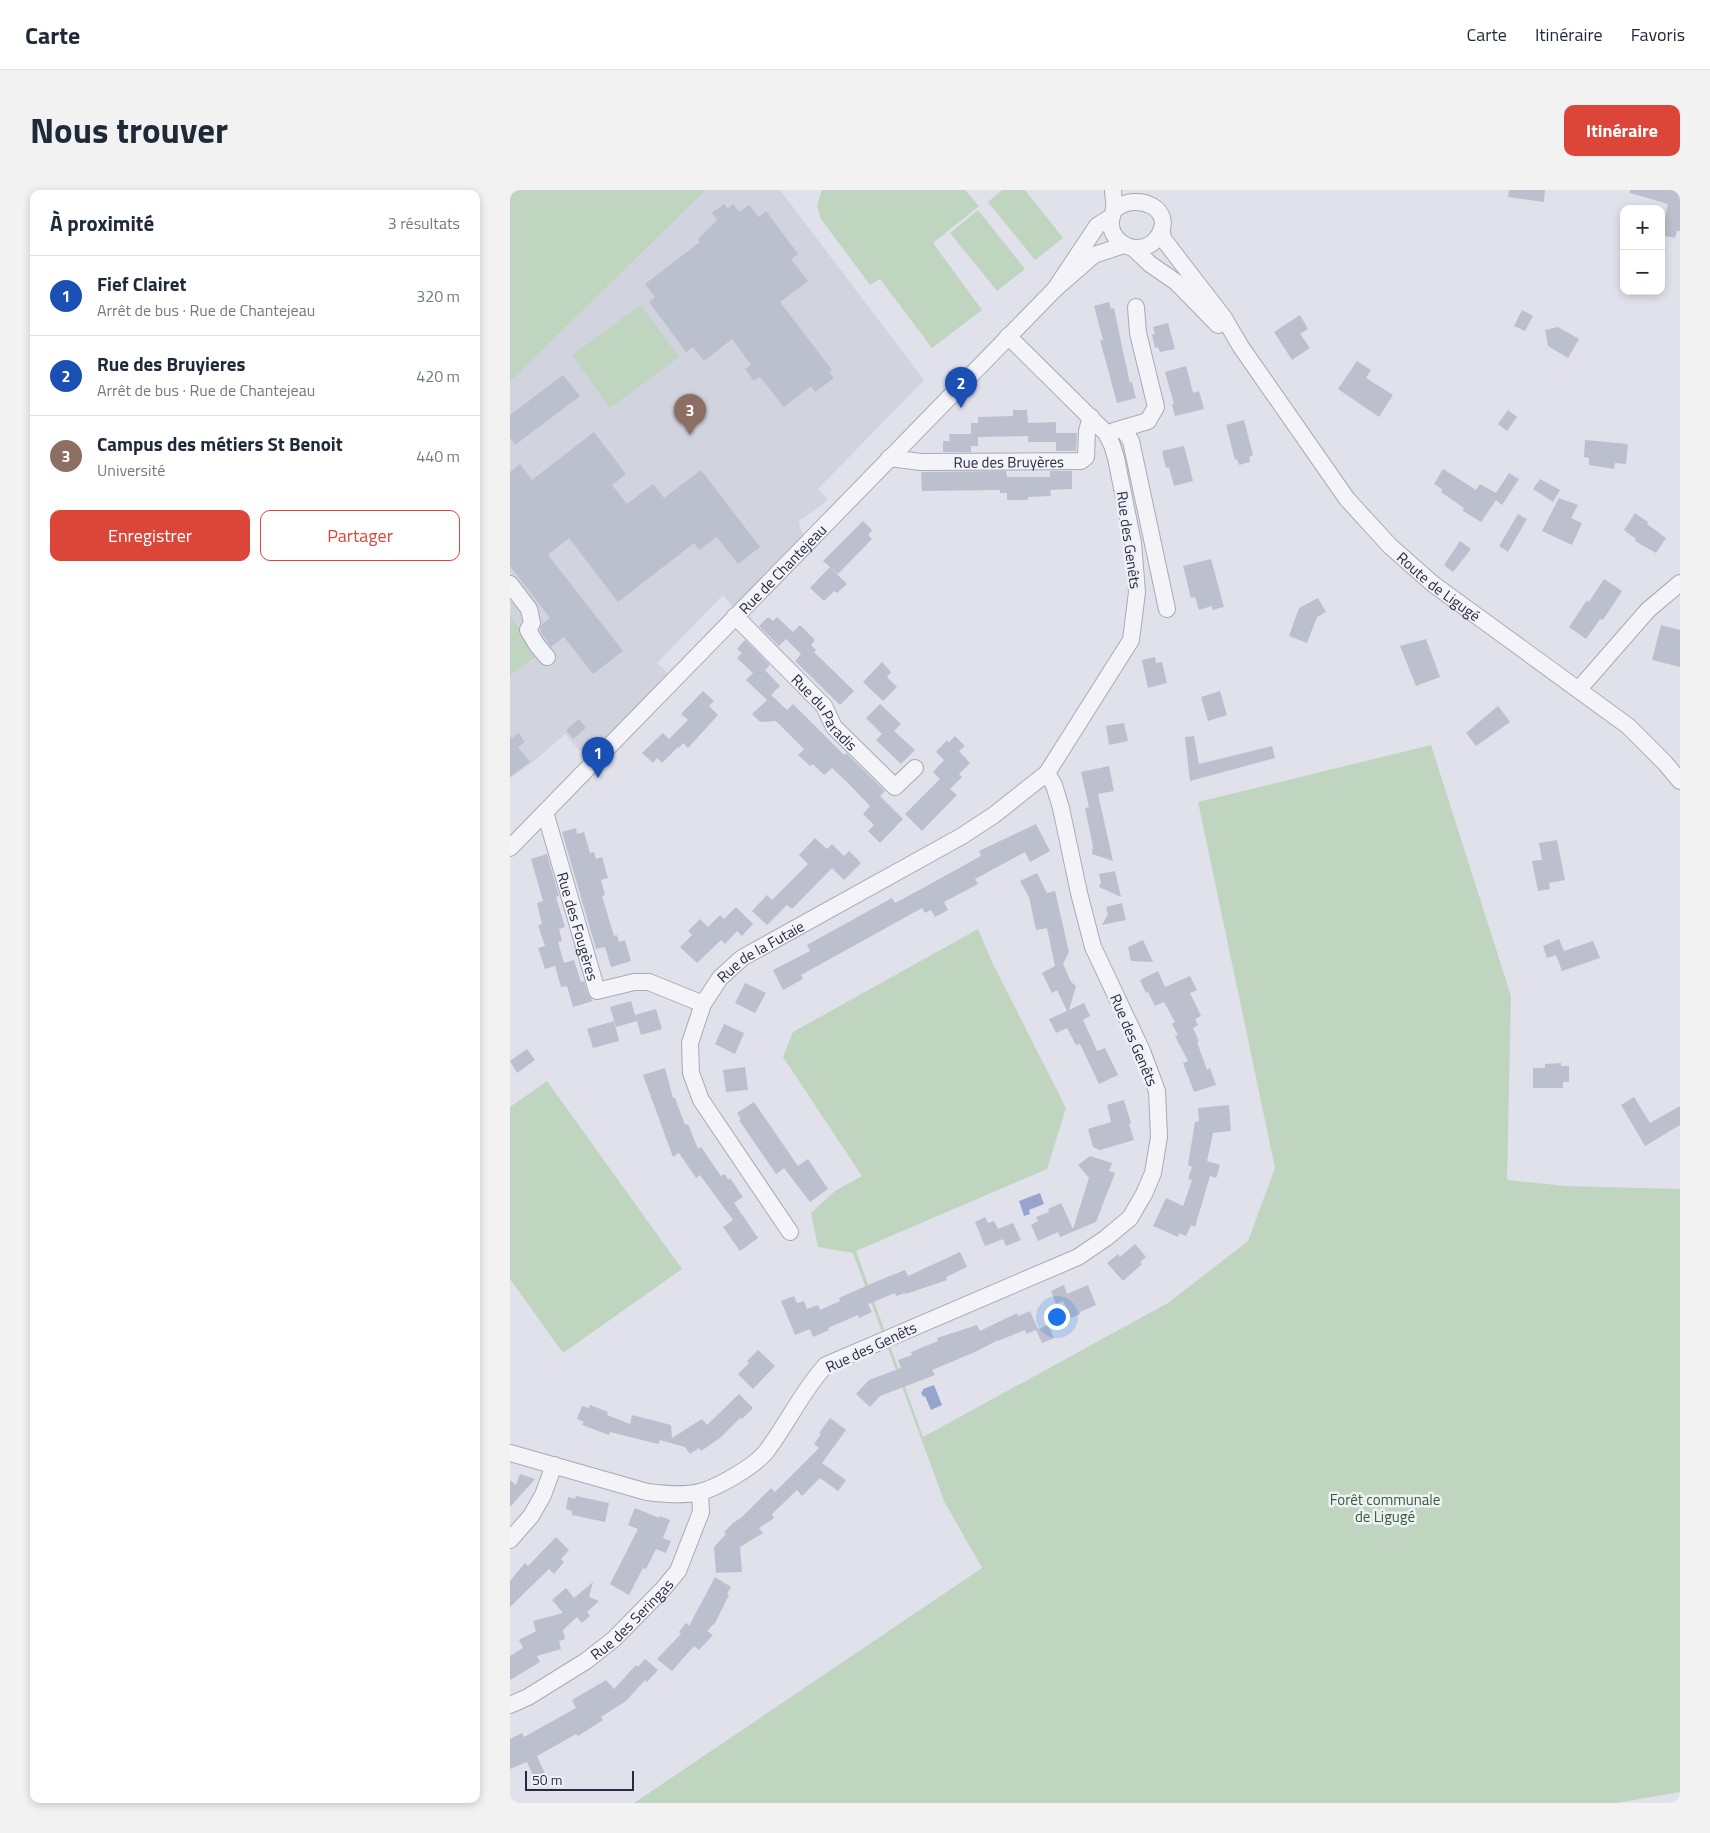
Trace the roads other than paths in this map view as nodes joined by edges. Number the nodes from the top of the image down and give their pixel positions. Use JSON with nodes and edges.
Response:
{"nodes":[{"id":1,"x":1113,"y":190,"type":"edge"},
{"id":2,"x":1143,"y":194,"type":"edge"},
{"id":3,"x":1112,"y":213,"type":"junction"},
{"id":4,"x":1161,"y":231,"type":"junction"},
{"id":5,"x":1129,"y":247,"type":"junction"},
{"id":6,"x":1054,"y":289,"type":"junction"},
{"id":7,"x":1136,"y":306,"type":"dead end"},
{"id":8,"x":1008,"y":336,"type":"junction"},
{"id":9,"x":1241,"y":347,"type":"junction"},
{"id":10,"x":1091,"y":417,"type":"junction"},
{"id":11,"x":1123,"y":428,"type":"junction"},
{"id":12,"x":1106,"y":433,"type":"junction"},
{"id":13,"x":889,"y":458,"type":"junction"},
{"id":14,"x":1680,"y":583,"type":"edge"},
{"id":15,"x":510,"y":584,"type":"edge"},
{"id":16,"x":1167,"y":609,"type":"dead end"},
{"id":17,"x":735,"y":616,"type":"junction"},
{"id":18,"x":547,"y":658,"type":"dead end"},
{"id":19,"x":1578,"y":689,"type":"junction"},
{"id":20,"x":915,"y":768,"type":"dead end"},
{"id":21,"x":1047,"y":773,"type":"junction"},
{"id":22,"x":1680,"y":781,"type":"edge"},
{"id":23,"x":545,"y":812,"type":"junction"},
{"id":24,"x":510,"y":848,"type":"edge"},
{"id":25,"x":702,"y":1004,"type":"junction"},
{"id":26,"x":790,"y":1232,"type":"dead end"},
{"id":27,"x":510,"y":1453,"type":"edge"},
{"id":28,"x":554,"y":1465,"type":"junction"},
{"id":29,"x":700,"y":1492,"type":"junction"},
{"id":30,"x":510,"y":1540,"type":"edge"},
{"id":31,"x":510,"y":1705,"type":"edge"}],
"edges":[{"from":1,"to":3,"type":"street","name":"Route de Ligugé"},
{"from":2,"to":3,"type":"street","name":"Route de Ligugé"},
{"from":2,"to":4,"type":"street","name":"Route de Ligugé"},
{"from":3,"to":5,"type":"street","name":"Route de Ligugé"},
{"from":3,"to":6,"type":"street","name":"Rue de Chantejeau"},
{"from":4,"to":5,"type":"street"},
{"from":4,"to":9,"type":"street","name":"Route de Ligugé"},
{"from":5,"to":6,"type":"street","name":"Rue de Chantejeau"},
{"from":5,"to":9,"type":"street","name":"Route de Ligugé"},
{"from":6,"to":8,"type":"street","name":"Rue de Chantejeau"},
{"from":7,"to":11,"type":"street"},
{"from":8,"to":10,"type":"street","name":"Rue des Genêts"},
{"from":8,"to":13,"type":"street","name":"Rue de Chantejeau"},
{"from":9,"to":19,"type":"street","name":"Route de Ligugé"},
{"from":10,"to":12,"type":"street","name":"Rue des Genêts"},
{"from":10,"to":13,"type":"street","name":"Rue des Bruyères"},
{"from":11,"to":12,"type":"street"},
{"from":11,"to":16,"type":"street"},
{"from":12,"to":21,"type":"street","name":"Rue des Genêts"},
{"from":13,"to":17,"type":"street","name":"Rue de Chantejeau"},
{"from":14,"to":19,"type":"street"},
{"from":15,"to":18,"type":"street"},
{"from":17,"to":20,"type":"street","name":"Rue du Paradis"},
{"from":17,"to":23,"type":"street","name":"Rue de Chantejeau"},
{"from":19,"to":22,"type":"street","name":"Route de Ligugé"},
{"from":21,"to":25,"type":"street","name":"Rue de la Futaie"},
{"from":21,"to":29,"type":"street","name":"Rue des Genêts"},
{"from":23,"to":24,"type":"street","name":"Rue de Chantejeau"},
{"from":23,"to":25,"type":"street","name":"Rue des Fougères"},
{"from":25,"to":26,"type":"street","name":"Rue de la Futaie"},
{"from":27,"to":28,"type":"street","name":"Rue des Genêts"},
{"from":28,"to":29,"type":"street","name":"Rue des Genêts"},
{"from":28,"to":30,"type":"street"},
{"from":29,"to":31,"type":"street","name":"Rue des Seringas"}]}
